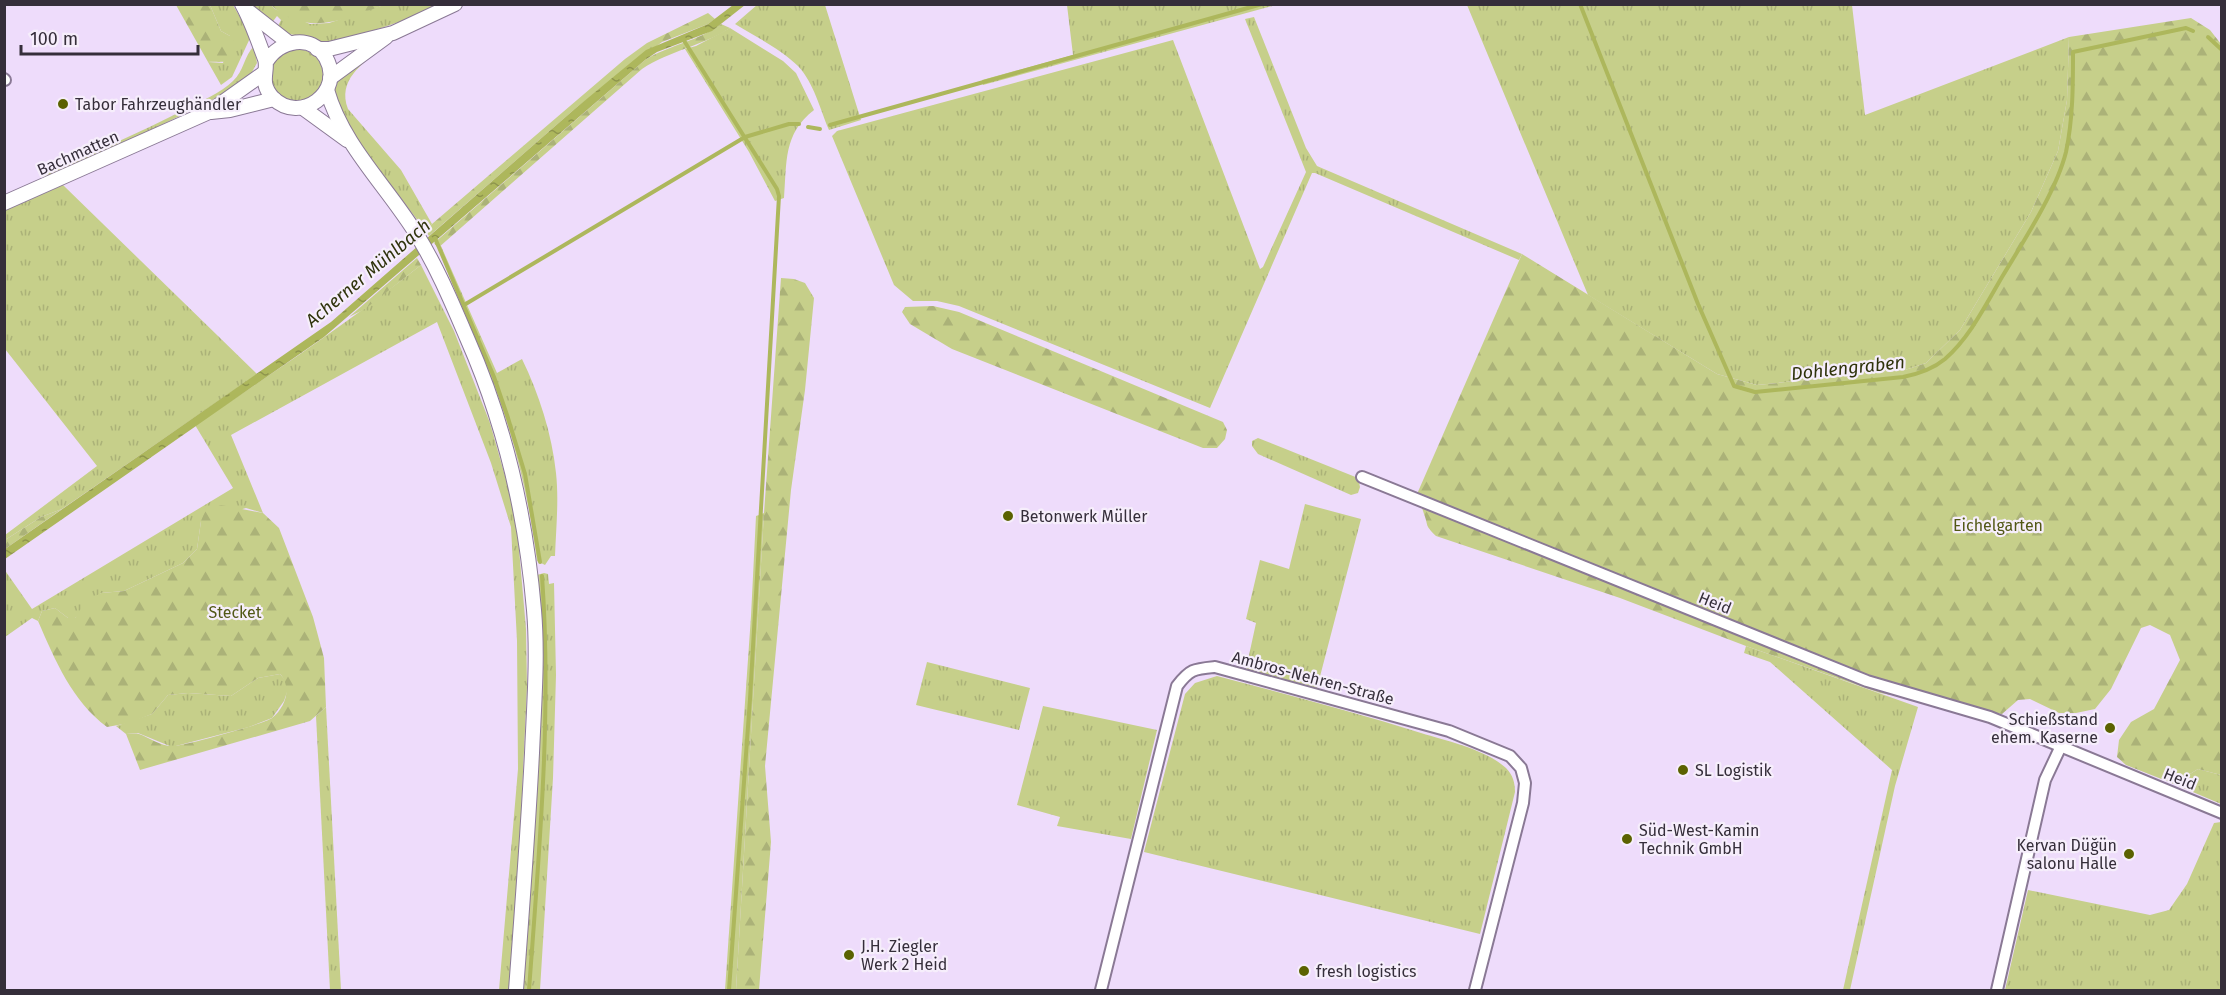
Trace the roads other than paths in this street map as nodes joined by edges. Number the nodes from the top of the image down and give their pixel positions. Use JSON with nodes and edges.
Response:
{"nodes":[{"id":1,"x":455,"y":4,"type":"edge"},
{"id":2,"x":243,"y":6,"type":"edge"},
{"id":3,"x":393,"y":33,"type":"junction"},
{"id":4,"x":289,"y":43,"type":"junction"},
{"id":5,"x":317,"y":49,"type":"junction"},
{"id":6,"x":265,"y":68,"type":"junction"},
{"id":7,"x":329,"y":84,"type":"junction"},
{"id":8,"x":274,"y":99,"type":"junction"},
{"id":9,"x":303,"y":108,"type":"junction"},
{"id":10,"x":209,"y":112,"type":"junction"},
{"id":11,"x":351,"y":144,"type":"junction"},
{"id":12,"x":4,"y":203,"type":"edge"},
{"id":13,"x":1362,"y":477,"type":"dead end"},
{"id":14,"x":2061,"y":746,"type":"junction"},
{"id":15,"x":2222,"y":813,"type":"edge"},
{"id":16,"x":516,"y":990,"type":"edge"},
{"id":17,"x":1101,"y":990,"type":"edge"},
{"id":18,"x":1475,"y":990,"type":"edge"},
{"id":19,"x":1997,"y":990,"type":"edge"}],
"edges":[{"from":1,"to":3,"type":"street"},
{"from":2,"to":4,"type":"street"},
{"from":2,"to":6,"type":"street"},
{"from":3,"to":5,"type":"street"},
{"from":3,"to":7,"type":"street"},
{"from":4,"to":5,"type":"street"},
{"from":4,"to":6,"type":"street"},
{"from":5,"to":7,"type":"street"},
{"from":6,"to":8,"type":"street"},
{"from":6,"to":10,"type":"street"},
{"from":7,"to":9,"type":"street"},
{"from":7,"to":11,"type":"street"},
{"from":8,"to":9,"type":"street"},
{"from":8,"to":10,"type":"street"},
{"from":9,"to":11,"type":"street"},
{"from":10,"to":12,"type":"street","name":"Bachmatten"},
{"from":11,"to":16,"type":"street"},
{"from":13,"to":14,"type":"street","name":"Heid"},
{"from":14,"to":15,"type":"street","name":"Heid"},
{"from":14,"to":19,"type":"street"},
{"from":17,"to":18,"type":"street","name":"Ambros-Nehren-Straße"}]}
